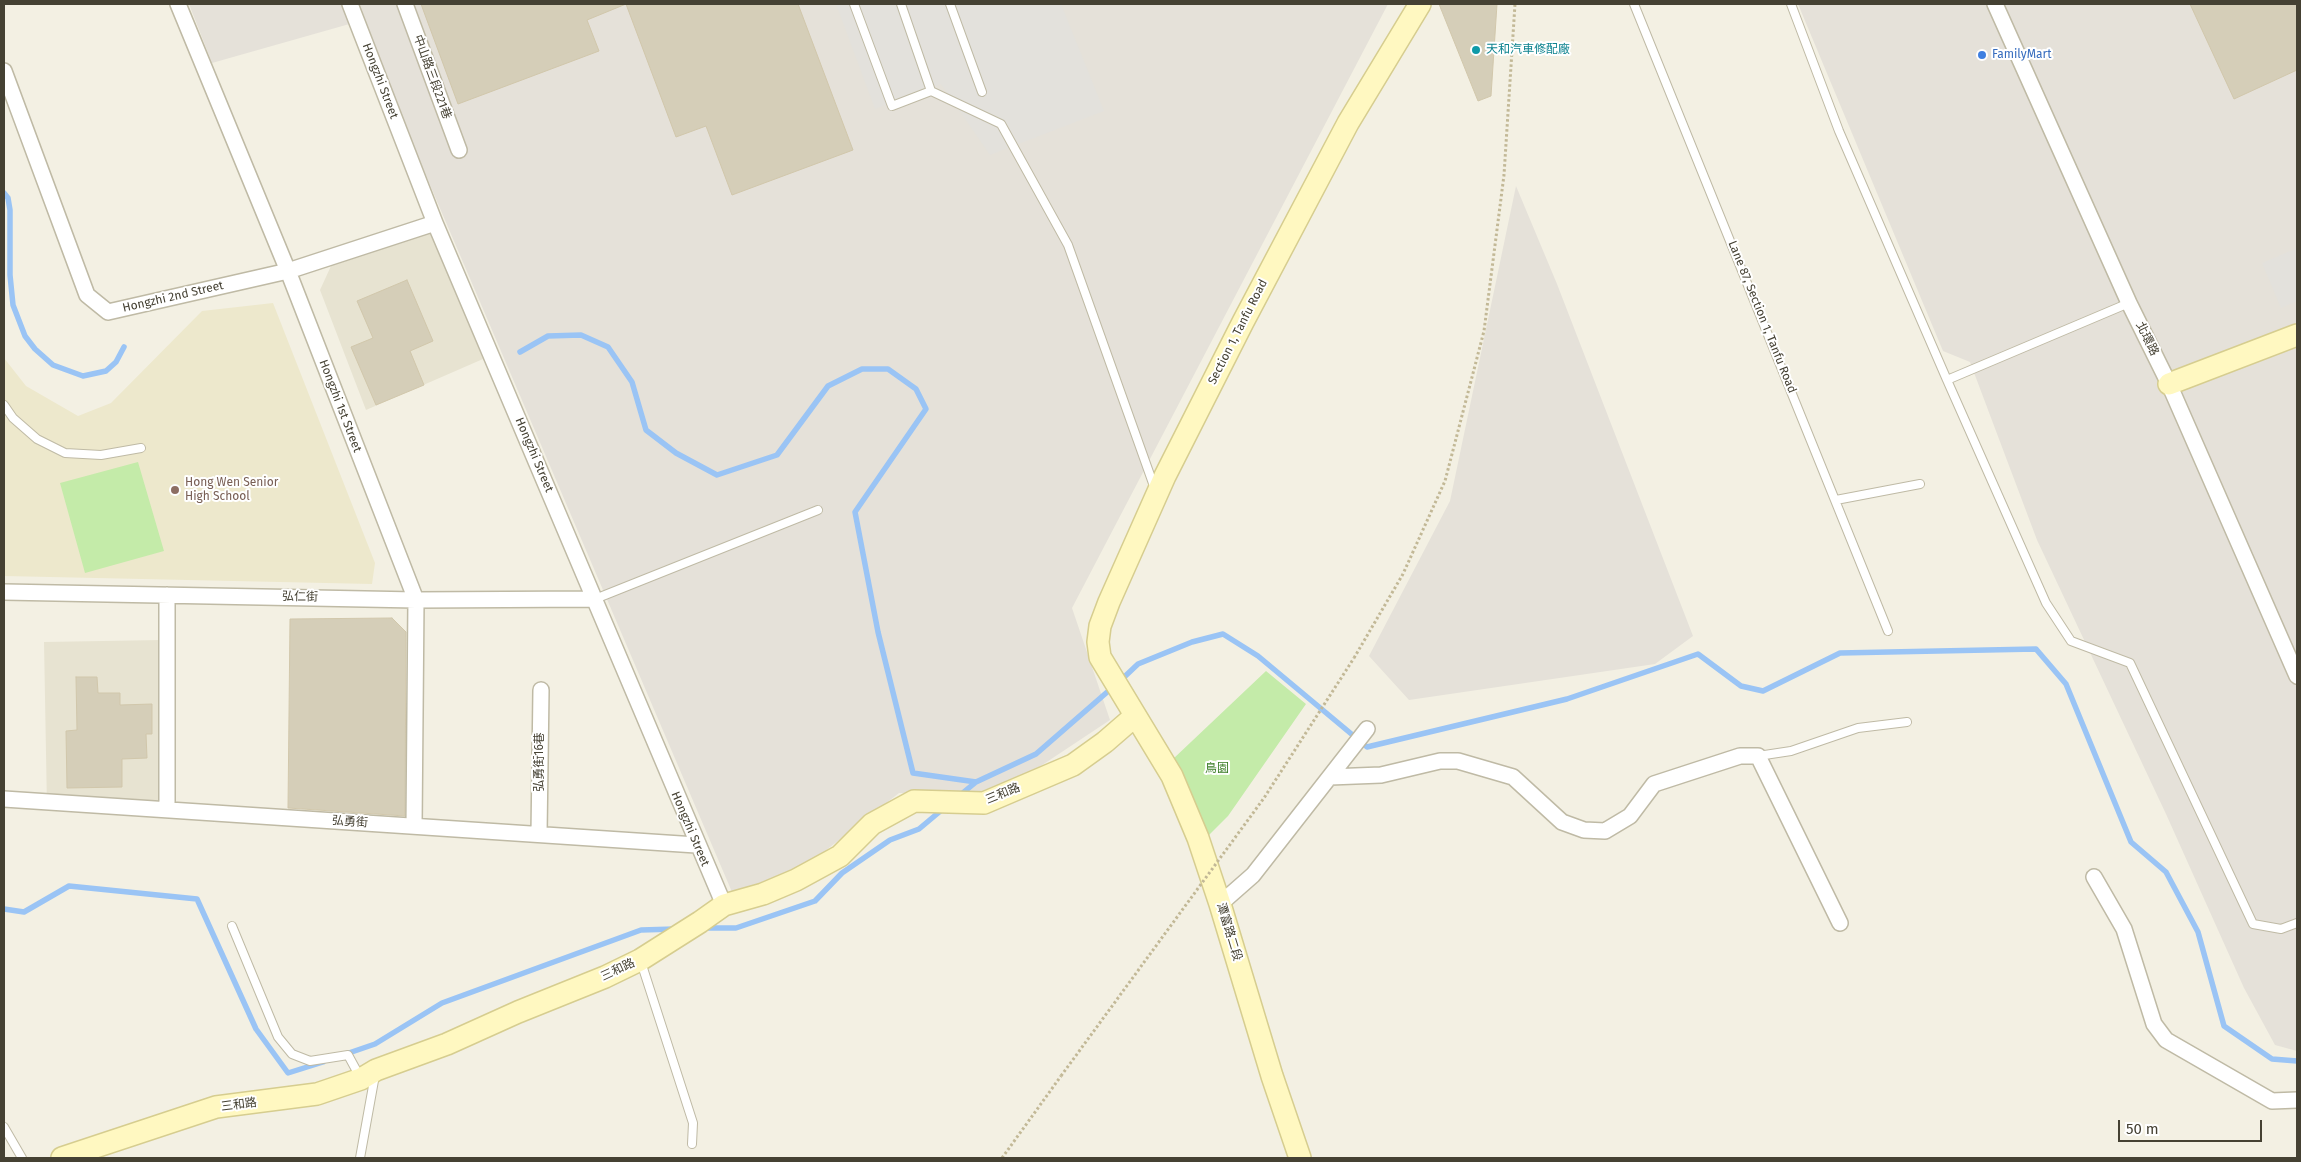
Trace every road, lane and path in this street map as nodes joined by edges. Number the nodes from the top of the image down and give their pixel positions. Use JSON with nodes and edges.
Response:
{"nodes":[{"id":1,"x":178,"y":4,"type":"edge"},
{"id":2,"x":350,"y":4,"type":"edge"},
{"id":3,"x":405,"y":4,"type":"edge"},
{"id":4,"x":854,"y":4,"type":"edge"},
{"id":5,"x":901,"y":4,"type":"edge"},
{"id":6,"x":950,"y":4,"type":"edge"},
{"id":7,"x":1420,"y":4,"type":"edge"},
{"id":8,"x":1515,"y":4,"type":"edge"},
{"id":9,"x":1634,"y":4,"type":"edge"},
{"id":10,"x":1791,"y":4,"type":"edge"},
{"id":11,"x":1995,"y":4,"type":"edge"},
{"id":12,"x":4,"y":71,"type":"edge"},
{"id":13,"x":931,"y":91,"type":"junction"},
{"id":14,"x":982,"y":92,"type":"dead end"},
{"id":15,"x":459,"y":150,"type":"dead end"},
{"id":16,"x":435,"y":223,"type":"junction"},
{"id":17,"x":288,"y":271,"type":"junction"},
{"id":18,"x":2129,"y":303,"type":"junction"},
{"id":19,"x":2297,"y":335,"type":"edge"},
{"id":20,"x":1947,"y":380,"type":"junction"},
{"id":21,"x":2169,"y":384,"type":"junction"},
{"id":22,"x":4,"y":405,"type":"edge"},
{"id":23,"x":141,"y":448,"type":"dead end"},
{"id":24,"x":1920,"y":484,"type":"dead end"},
{"id":25,"x":1157,"y":495,"type":"junction"},
{"id":26,"x":1836,"y":500,"type":"junction"},
{"id":27,"x":818,"y":510,"type":"dead end"},
{"id":28,"x":4,"y":592,"type":"edge"},
{"id":29,"x":167,"y":595,"type":"junction"},
{"id":30,"x":595,"y":599,"type":"junction"},
{"id":31,"x":416,"y":600,"type":"junction"},
{"id":32,"x":1888,"y":631,"type":"dead end"},
{"id":33,"x":1109,"y":675,"type":"joint"},
{"id":34,"x":2297,"y":676,"type":"edge"},
{"id":35,"x":541,"y":690,"type":"dead end"},
{"id":36,"x":1130,"y":708,"type":"junction"},
{"id":37,"x":1907,"y":722,"type":"dead end"},
{"id":38,"x":1365,"y":731,"type":"dead end"},
{"id":39,"x":1758,"y":756,"type":"junction"},
{"id":40,"x":1330,"y":776,"type":"junction"},
{"id":41,"x":4,"y":799,"type":"edge"},
{"id":42,"x":167,"y":810,"type":"junction"},
{"id":43,"x":414,"y":826,"type":"junction"},
{"id":44,"x":540,"y":834,"type":"junction"},
{"id":45,"x":696,"y":845,"type":"junction"},
{"id":46,"x":2094,"y":877,"type":"dead end"},
{"id":47,"x":1220,"y":904,"type":"junction"},
{"id":48,"x":724,"y":905,"type":"junction"},
{"id":49,"x":1840,"y":923,"type":"dead end"},
{"id":50,"x":2297,"y":923,"type":"edge"},
{"id":51,"x":232,"y":926,"type":"dead end"},
{"id":52,"x":640,"y":960,"type":"junction"},
{"id":53,"x":368,"y":1074,"type":"junction"},
{"id":54,"x":2297,"y":1100,"type":"edge"},
{"id":55,"x":4,"y":1127,"type":"edge"},
{"id":56,"x":692,"y":1144,"type":"dead end"},
{"id":57,"x":22,"y":1158,"type":"edge"},
{"id":58,"x":62,"y":1158,"type":"edge"},
{"id":59,"x":360,"y":1158,"type":"edge"},
{"id":60,"x":1002,"y":1158,"type":"edge"},
{"id":61,"x":1300,"y":1158,"type":"edge"}],
"edges":[{"from":1,"to":17,"type":"street","name":"Hongzhi 1st Street"},
{"from":2,"to":16,"type":"street","name":"Hongzhi Street"},
{"from":3,"to":15,"type":"street","name":"中山路三段221巷"},
{"from":4,"to":13,"type":"lane"},
{"from":5,"to":13,"type":"lane"},
{"from":6,"to":14,"type":"lane"},
{"from":7,"to":25,"type":"street","name":"Section 1, Tanfu Road"},
{"from":8,"to":60,"type":"path","bridge":true},
{"from":9,"to":26,"type":"lane","name":"Lane 87, Section 1, Tanfu Road"},
{"from":10,"to":20,"type":"lane"},
{"from":11,"to":18,"type":"street","name":"北環路"},
{"from":12,"to":17,"type":"street","name":"Hongzhi 2nd Street"},
{"from":13,"to":25,"type":"lane"},
{"from":16,"to":17,"type":"street","name":"Hongzhi 2nd Street"},
{"from":16,"to":30,"type":"street","name":"Hongzhi Street"},
{"from":17,"to":31,"type":"street","name":"Hongzhi 1st Street"},
{"from":18,"to":20,"type":"lane"},
{"from":18,"to":21,"type":"street","name":"北環路"},
{"from":19,"to":21,"type":"street"},
{"from":20,"to":50,"type":"lane"},
{"from":21,"to":34,"type":"street","name":"北環路"},
{"from":22,"to":23,"type":"lane"},
{"from":24,"to":26,"type":"lane"},
{"from":25,"to":33,"type":"street","name":"Section 1, Tanfu Road"},
{"from":26,"to":32,"type":"lane","name":"Lane 87, Section 1, Tanfu Road"},
{"from":27,"to":30,"type":"lane"},
{"from":28,"to":29,"type":"street","name":"弘仁街"},
{"from":29,"to":31,"type":"street","name":"弘仁街"},
{"from":29,"to":42,"type":"street"},
{"from":30,"to":31,"type":"street","name":"弘仁街"},
{"from":30,"to":45,"type":"street","name":"Hongzhi Street"},
{"from":31,"to":43,"type":"street","name":"Hongzhi 1st Street"},
{"from":33,"to":36,"type":"street","name":"潭富路二段"},
{"from":35,"to":44,"type":"street","name":"弘勇街16巷"},
{"from":36,"to":47,"type":"street","name":"潭富路二段"},
{"from":36,"to":48,"type":"street","name":"三和路"},
{"from":37,"to":39,"type":"lane"},
{"from":38,"to":40,"type":"street"},
{"from":39,"to":40,"type":"street"},
{"from":39,"to":49,"type":"street"},
{"from":40,"to":47,"type":"street"},
{"from":41,"to":42,"type":"street","name":"弘勇街"},
{"from":42,"to":43,"type":"street","name":"弘勇街"},
{"from":43,"to":44,"type":"street","name":"弘勇街"},
{"from":44,"to":45,"type":"street","name":"弘勇街"},
{"from":45,"to":48,"type":"street","name":"Hongzhi Street"},
{"from":46,"to":54,"type":"street"},
{"from":47,"to":61,"type":"street","name":"潭富路二段"},
{"from":48,"to":52,"type":"street","name":"三和路"},
{"from":51,"to":53,"type":"lane"},
{"from":52,"to":53,"type":"street","name":"三和路"},
{"from":52,"to":56,"type":"lane"},
{"from":53,"to":58,"type":"street","name":"三和路"},
{"from":53,"to":59,"type":"lane"},
{"from":55,"to":57,"type":"lane"}]}
